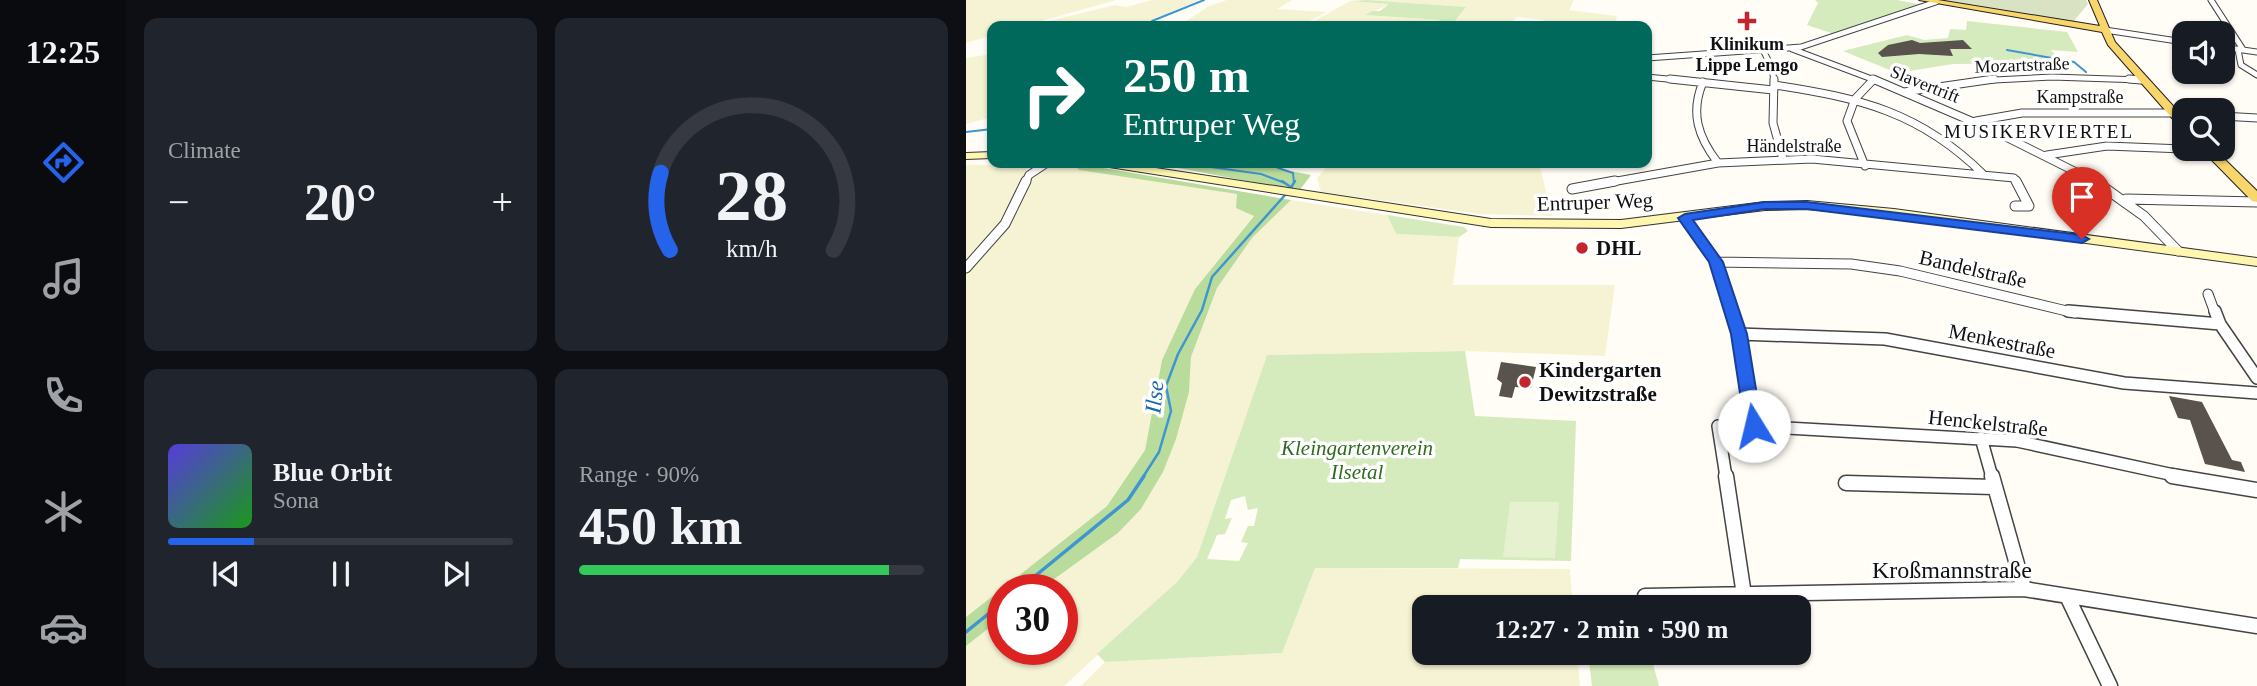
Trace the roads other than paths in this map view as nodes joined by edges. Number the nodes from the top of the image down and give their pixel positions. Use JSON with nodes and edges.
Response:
{"nodes":[{"id":1,"x":1915,"y":0,"type":"edge"},
{"id":2,"x":2093,"y":0,"type":"edge"},
{"id":3,"x":2211,"y":0,"type":"edge"},
{"id":4,"x":1930,"y":1,"type":"edge"},
{"id":5,"x":2105,"y":30,"type":"junction"},
{"id":6,"x":2172,"y":40,"type":"edge"},
{"id":7,"x":1792,"y":48,"type":"junction"},
{"id":8,"x":2235,"y":48,"type":"edge"},
{"id":9,"x":2240,"y":49,"type":"junction"},
{"id":10,"x":1764,"y":52,"type":"junction"},
{"id":11,"x":2257,"y":52,"type":"edge"},
{"id":12,"x":1652,"y":58,"type":"edge"},
{"id":13,"x":2257,"y":75,"type":"edge"},
{"id":14,"x":1652,"y":77,"type":"edge"},
{"id":15,"x":1873,"y":80,"type":"junction"},
{"id":16,"x":2141,"y":80,"type":"junction"},
{"id":17,"x":1703,"y":82,"type":"junction"},
{"id":18,"x":1774,"y":88,"type":"junction"},
{"id":19,"x":1904,"y":92,"type":"junction"},
{"id":20,"x":1855,"y":99,"type":"junction"},
{"id":21,"x":2172,"y":108,"type":"edge"},
{"id":22,"x":2172,"y":113,"type":"edge"},
{"id":23,"x":2235,"y":117,"type":"edge"},
{"id":24,"x":2257,"y":118,"type":"edge"},
{"id":25,"x":1976,"y":121,"type":"junction"},
{"id":26,"x":2172,"y":149,"type":"edge"},
{"id":27,"x":987,"y":155,"type":"edge"},
{"id":28,"x":2047,"y":155,"type":"junction"},
{"id":29,"x":966,"y":156,"type":"edge"},
{"id":30,"x":1783,"y":159,"type":"junction"},
{"id":31,"x":2219,"y":161,"type":"edge"},
{"id":32,"x":1718,"y":163,"type":"junction"},
{"id":33,"x":1865,"y":166,"type":"junction"},
{"id":34,"x":1039,"y":168,"type":"edge"},
{"id":35,"x":1133,"y":168,"type":"edge"},
{"id":36,"x":1644,"y":168,"type":"edge"},
{"id":37,"x":1647,"y":174,"type":"junction"},
{"id":38,"x":1983,"y":174,"type":"junction"},
{"id":39,"x":1572,"y":189,"type":"dead end"},
{"id":40,"x":2126,"y":199,"type":"junction"},
{"id":41,"x":2257,"y":200,"type":"edge"},
{"id":42,"x":2015,"y":206,"type":"dead end"},
{"id":43,"x":1685,"y":218,"type":"junction"},
{"id":44,"x":2178,"y":251,"type":"junction"},
{"id":45,"x":1716,"y":262,"type":"junction"},
{"id":46,"x":2257,"y":262,"type":"edge"},
{"id":47,"x":966,"y":268,"type":"edge"},
{"id":48,"x":2208,"y":294,"type":"dead end"},
{"id":49,"x":2220,"y":324,"type":"junction"},
{"id":50,"x":1739,"y":334,"type":"junction"},
{"id":51,"x":2257,"y":378,"type":"edge"},
{"id":52,"x":2257,"y":394,"type":"edge"},
{"id":53,"x":1754,"y":426,"type":"junction"},
{"id":54,"x":1981,"y":438,"type":"junction"},
{"id":55,"x":1846,"y":483,"type":"dead end"},
{"id":56,"x":1994,"y":487,"type":"junction"},
{"id":57,"x":2257,"y":490,"type":"edge"},
{"id":58,"x":2024,"y":589,"type":"junction"},
{"id":59,"x":1744,"y":595,"type":"joint"},
{"id":60,"x":2067,"y":596,"type":"junction"},
{"id":61,"x":2257,"y":625,"type":"edge"},
{"id":62,"x":2110,"y":686,"type":"edge"}],
"edges":[{"from":1,"to":4,"type":"main road"},
{"from":2,"to":5,"type":"main road"},
{"from":3,"to":9,"type":"street"},
{"from":4,"to":5,"type":"main road"},
{"from":4,"to":7,"type":"street"},
{"from":5,"to":6,"type":"street"},
{"from":5,"to":16,"type":"main road"},
{"from":7,"to":10,"type":"street"},
{"from":7,"to":15,"type":"street","name":"Slavertrift"},
{"from":8,"to":9,"type":"street"},
{"from":9,"to":11,"type":"street"},
{"from":9,"to":13,"type":"street"},
{"from":10,"to":12,"type":"street"},
{"from":10,"to":18,"type":"street"},
{"from":14,"to":17,"type":"street"},
{"from":15,"to":19,"type":"street","name":"Slavertrift"},
{"from":15,"to":20,"type":"street"},
{"from":16,"to":19,"type":"street","name":"Mozartstraße"},
{"from":16,"to":21,"type":"main road"},
{"from":17,"to":18,"type":"street"},
{"from":17,"to":32,"type":"street"},
{"from":18,"to":20,"type":"street"},
{"from":18,"to":30,"type":"street"},
{"from":19,"to":25,"type":"street","name":"Slavertrift"},
{"from":20,"to":33,"type":"street"},
{"from":20,"to":38,"type":"street"},
{"from":22,"to":25,"type":"street","name":"Kampstraße"},
{"from":23,"to":24,"type":"street"},
{"from":25,"to":28,"type":"street","name":"Slavertrift"},
{"from":26,"to":28,"type":"street"},
{"from":27,"to":29,"type":"main road"},
{"from":28,"to":40,"type":"street","name":"Slavertrift"},
{"from":30,"to":32,"type":"street","name":"Händelstraße"},
{"from":30,"to":33,"type":"street","name":"Händelstraße"},
{"from":31,"to":41,"type":"main road"},
{"from":32,"to":37,"type":"street","name":"Händelstraße"},
{"from":33,"to":38,"type":"street","name":"Händelstraße"},
{"from":34,"to":47,"type":"street"},
{"from":35,"to":43,"type":"main road","name":"Entruper Weg"},
{"from":36,"to":37,"type":"street"},
{"from":37,"to":39,"type":"street","name":"Händelstraße"},
{"from":38,"to":42,"type":"street","name":"Händelstraße"},
{"from":40,"to":41,"type":"street"},
{"from":40,"to":44,"type":"street","name":"Slavertrift"},
{"from":43,"to":44,"type":"main road","name":"Entruper Weg"},
{"from":43,"to":45,"type":"street"},
{"from":44,"to":46,"type":"main road","name":"Entruper Weg"},
{"from":45,"to":49,"type":"street","name":"Bandelstraße"},
{"from":45,"to":50,"type":"street"},
{"from":48,"to":49,"type":"street"},
{"from":49,"to":51,"type":"street"},
{"from":50,"to":52,"type":"street","name":"Menkestraße"},
{"from":50,"to":53,"type":"street"},
{"from":53,"to":54,"type":"street","name":"Henckelstraße"},
{"from":53,"to":59,"type":"street","name":"Henckelstraße"},
{"from":54,"to":56,"type":"street"},
{"from":54,"to":57,"type":"street","name":"Henckelstraße"},
{"from":55,"to":56,"type":"street"},
{"from":56,"to":58,"type":"street"},
{"from":58,"to":59,"type":"street","name":"Kroßmannstraße"},
{"from":58,"to":60,"type":"street","name":"Kroßmannstraße"},
{"from":60,"to":61,"type":"street","name":"Kroßmannstraße"},
{"from":60,"to":62,"type":"street"}]}
